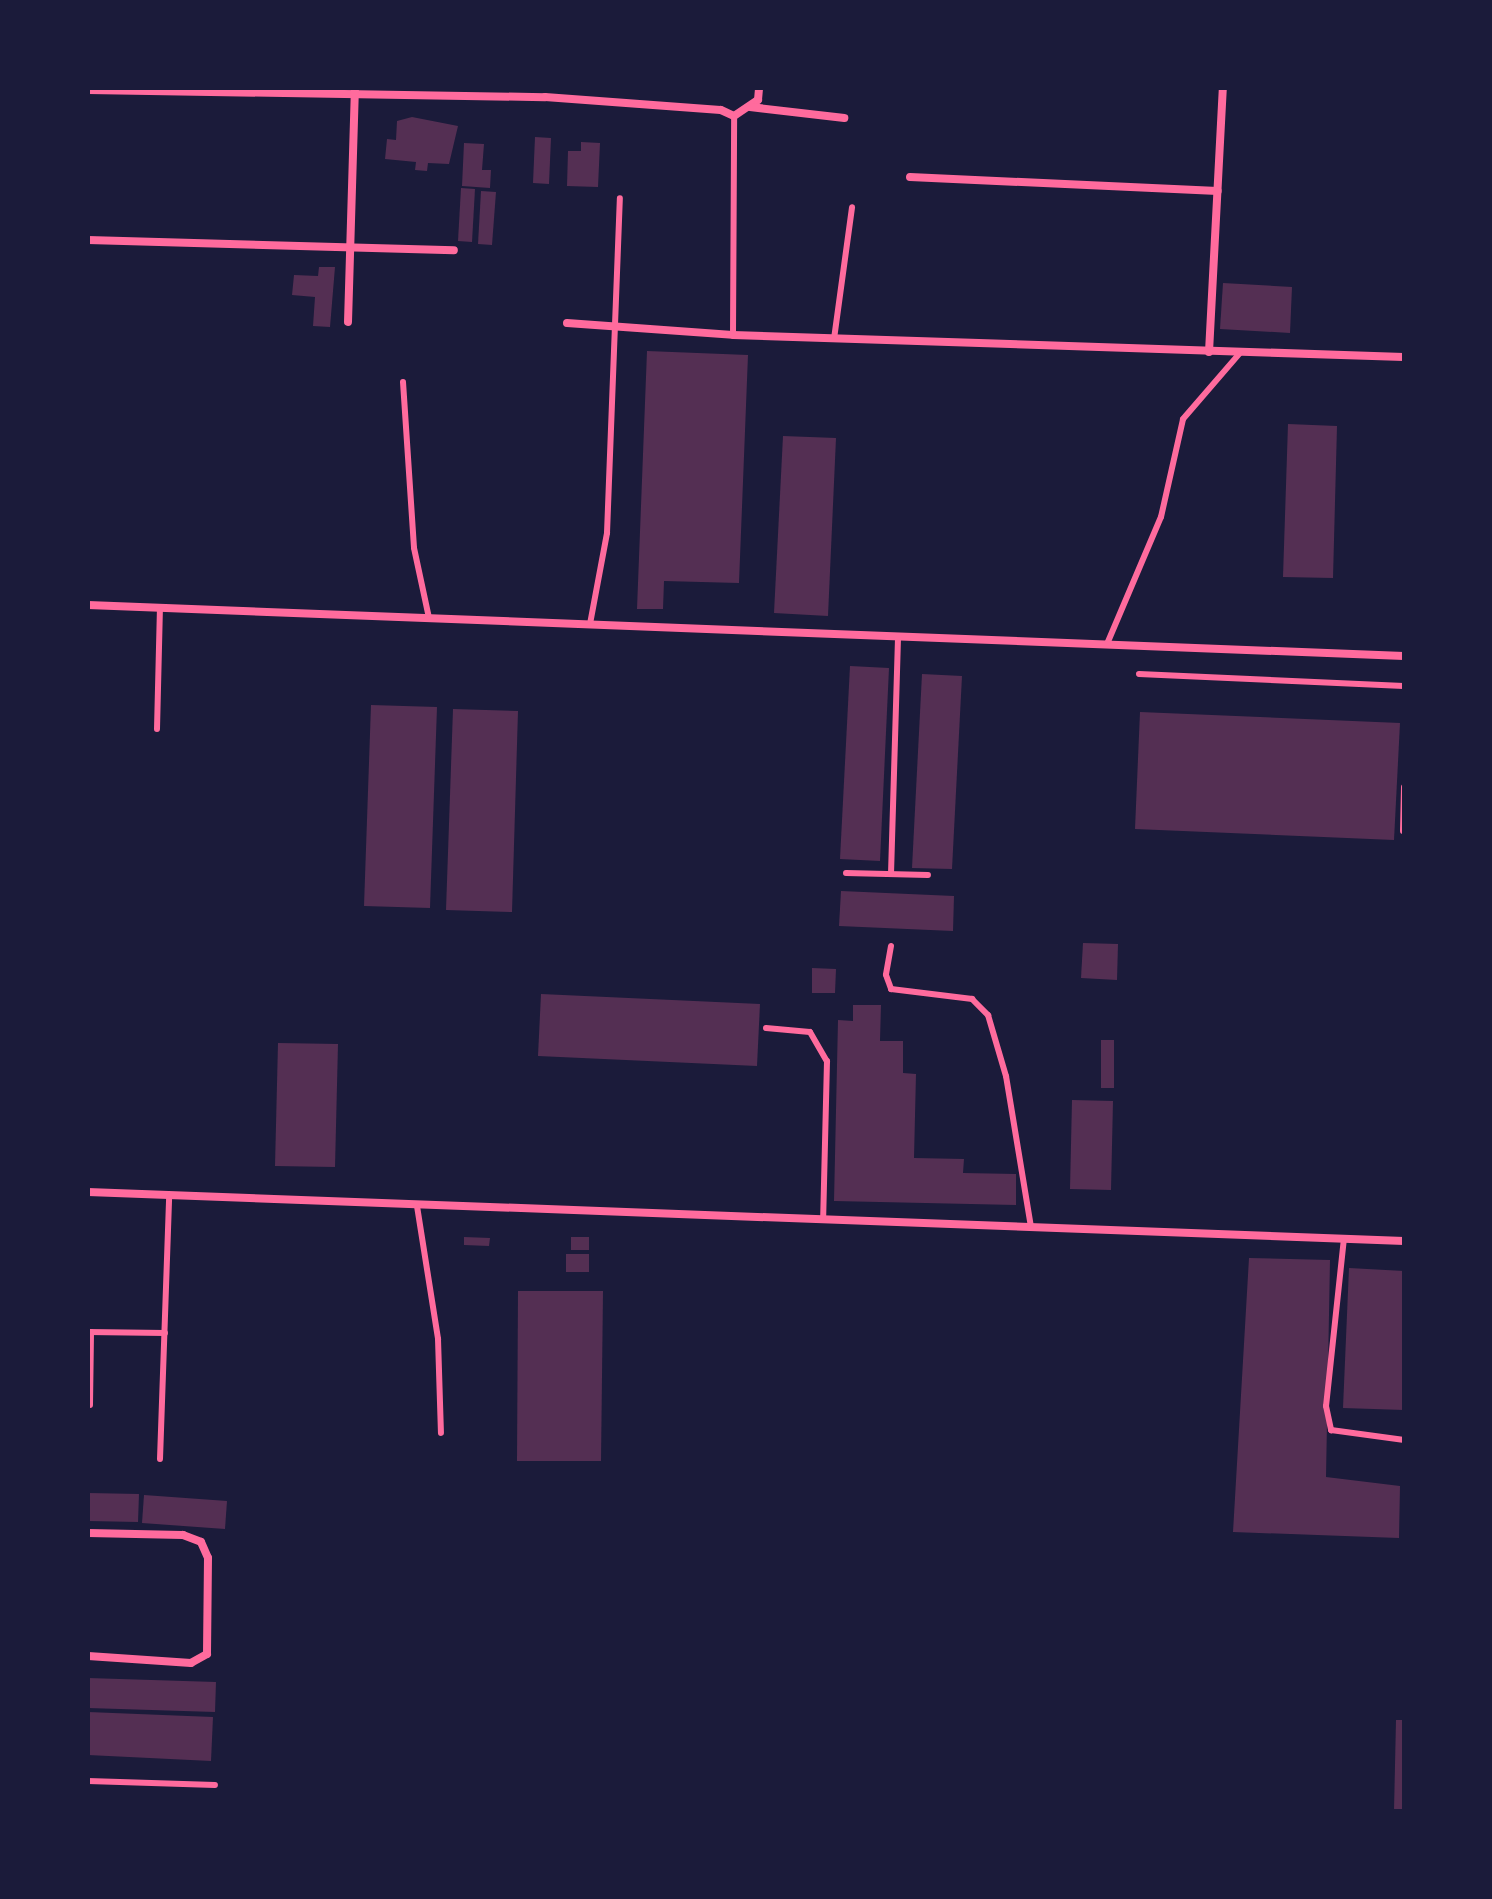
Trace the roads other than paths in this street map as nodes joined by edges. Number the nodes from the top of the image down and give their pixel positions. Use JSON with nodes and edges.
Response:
{"nodes":[{"id":1,"x":759,"y":88,"type":"edge"},
{"id":2,"x":1223,"y":88,"type":"edge"},
{"id":3,"x":88,"y":90,"type":"edge"},
{"id":4,"x":355,"y":90,"type":"edge"},
{"id":5,"x":544,"y":92,"type":"edge"},
{"id":6,"x":750,"y":107,"type":"junction"},
{"id":7,"x":734,"y":116,"type":"junction"},
{"id":8,"x":844,"y":118,"type":"dead end"},
{"id":9,"x":910,"y":177,"type":"dead end"},
{"id":10,"x":1218,"y":191,"type":"junction"},
{"id":11,"x":620,"y":198,"type":"dead end"},
{"id":12,"x":852,"y":207,"type":"dead end"},
{"id":13,"x":88,"y":240,"type":"edge"},
{"id":14,"x":350,"y":244,"type":"junction"},
{"id":15,"x":454,"y":250,"type":"dead end"},
{"id":16,"x":348,"y":322,"type":"dead end"},
{"id":17,"x":567,"y":323,"type":"dead end"},
{"id":18,"x":614,"y":329,"type":"junction"},
{"id":19,"x":733,"y":335,"type":"junction"},
{"id":20,"x":834,"y":339,"type":"junction"},
{"id":21,"x":1209,"y":352,"type":"junction"},
{"id":22,"x":1240,"y":353,"type":"junction"},
{"id":23,"x":1404,"y":357,"type":"edge"},
{"id":24,"x":403,"y":382,"type":"dead end"},
{"id":25,"x":88,"y":605,"type":"edge"},
{"id":26,"x":160,"y":607,"type":"junction"},
{"id":27,"x":429,"y":618,"type":"junction"},
{"id":28,"x":590,"y":624,"type":"junction"},
{"id":29,"x":898,"y":636,"type":"junction"},
{"id":30,"x":1107,"y":644,"type":"junction"},
{"id":31,"x":1404,"y":656,"type":"edge"},
{"id":32,"x":1139,"y":674,"type":"dead end"},
{"id":33,"x":1404,"y":686,"type":"edge"},
{"id":34,"x":157,"y":729,"type":"dead end"},
{"id":35,"x":1404,"y":787,"type":"edge"},
{"id":36,"x":1403,"y":831,"type":"edge"},
{"id":37,"x":846,"y":873,"type":"dead end"},
{"id":38,"x":891,"y":874,"type":"junction"},
{"id":39,"x":928,"y":875,"type":"dead end"},
{"id":40,"x":891,"y":946,"type":"dead end"},
{"id":41,"x":766,"y":1028,"type":"dead end"},
{"id":42,"x":88,"y":1192,"type":"edge"},
{"id":43,"x":169,"y":1195,"type":"junction"},
{"id":44,"x":417,"y":1206,"type":"junction"},
{"id":45,"x":823,"y":1220,"type":"junction"},
{"id":46,"x":1031,"y":1227,"type":"junction"},
{"id":47,"x":1344,"y":1238,"type":"junction"},
{"id":48,"x":1404,"y":1241,"type":"edge"},
{"id":49,"x":90,"y":1332,"type":"edge"},
{"id":50,"x":165,"y":1333,"type":"junction"},
{"id":51,"x":90,"y":1405,"type":"dead end"},
{"id":52,"x":441,"y":1433,"type":"dead end"},
{"id":53,"x":1404,"y":1440,"type":"edge"},
{"id":54,"x":160,"y":1459,"type":"dead end"},
{"id":55,"x":88,"y":1533,"type":"edge"},
{"id":56,"x":88,"y":1656,"type":"edge"},
{"id":57,"x":88,"y":1781,"type":"edge"},
{"id":58,"x":215,"y":1785,"type":"dead end"}],
"edges":[{"from":1,"to":6,"type":"street"},
{"from":2,"to":10,"type":"street"},
{"from":3,"to":4,"type":"street"},
{"from":4,"to":5,"type":"street"},
{"from":4,"to":14,"type":"street"},
{"from":5,"to":7,"type":"street"},
{"from":6,"to":7,"type":"street"},
{"from":6,"to":8,"type":"street"},
{"from":7,"to":19,"type":"lane"},
{"from":9,"to":10,"type":"street"},
{"from":10,"to":21,"type":"street"},
{"from":11,"to":18,"type":"lane"},
{"from":12,"to":20,"type":"lane"},
{"from":13,"to":14,"type":"street"},
{"from":14,"to":15,"type":"street"},
{"from":14,"to":16,"type":"street"},
{"from":17,"to":18,"type":"street"},
{"from":18,"to":19,"type":"street"},
{"from":18,"to":28,"type":"lane"},
{"from":19,"to":20,"type":"street"},
{"from":20,"to":21,"type":"street"},
{"from":21,"to":22,"type":"street"},
{"from":22,"to":23,"type":"street"},
{"from":22,"to":30,"type":"lane"},
{"from":24,"to":27,"type":"lane"},
{"from":25,"to":26,"type":"street"},
{"from":26,"to":27,"type":"street"},
{"from":26,"to":34,"type":"lane"},
{"from":27,"to":28,"type":"street"},
{"from":28,"to":29,"type":"street"},
{"from":29,"to":30,"type":"street"},
{"from":29,"to":38,"type":"lane"},
{"from":30,"to":31,"type":"street"},
{"from":32,"to":33,"type":"lane"},
{"from":35,"to":36,"type":"lane"},
{"from":37,"to":38,"type":"lane"},
{"from":38,"to":39,"type":"lane"},
{"from":40,"to":46,"type":"lane"},
{"from":41,"to":45,"type":"lane"},
{"from":42,"to":43,"type":"street"},
{"from":43,"to":44,"type":"street"},
{"from":43,"to":50,"type":"lane"},
{"from":44,"to":45,"type":"street"},
{"from":44,"to":52,"type":"lane"},
{"from":45,"to":46,"type":"street"},
{"from":46,"to":47,"type":"street"},
{"from":47,"to":48,"type":"street"},
{"from":47,"to":53,"type":"lane"},
{"from":49,"to":50,"type":"lane"},
{"from":49,"to":51,"type":"lane"},
{"from":50,"to":54,"type":"lane"},
{"from":55,"to":56,"type":"street"},
{"from":57,"to":58,"type":"lane"}]}
